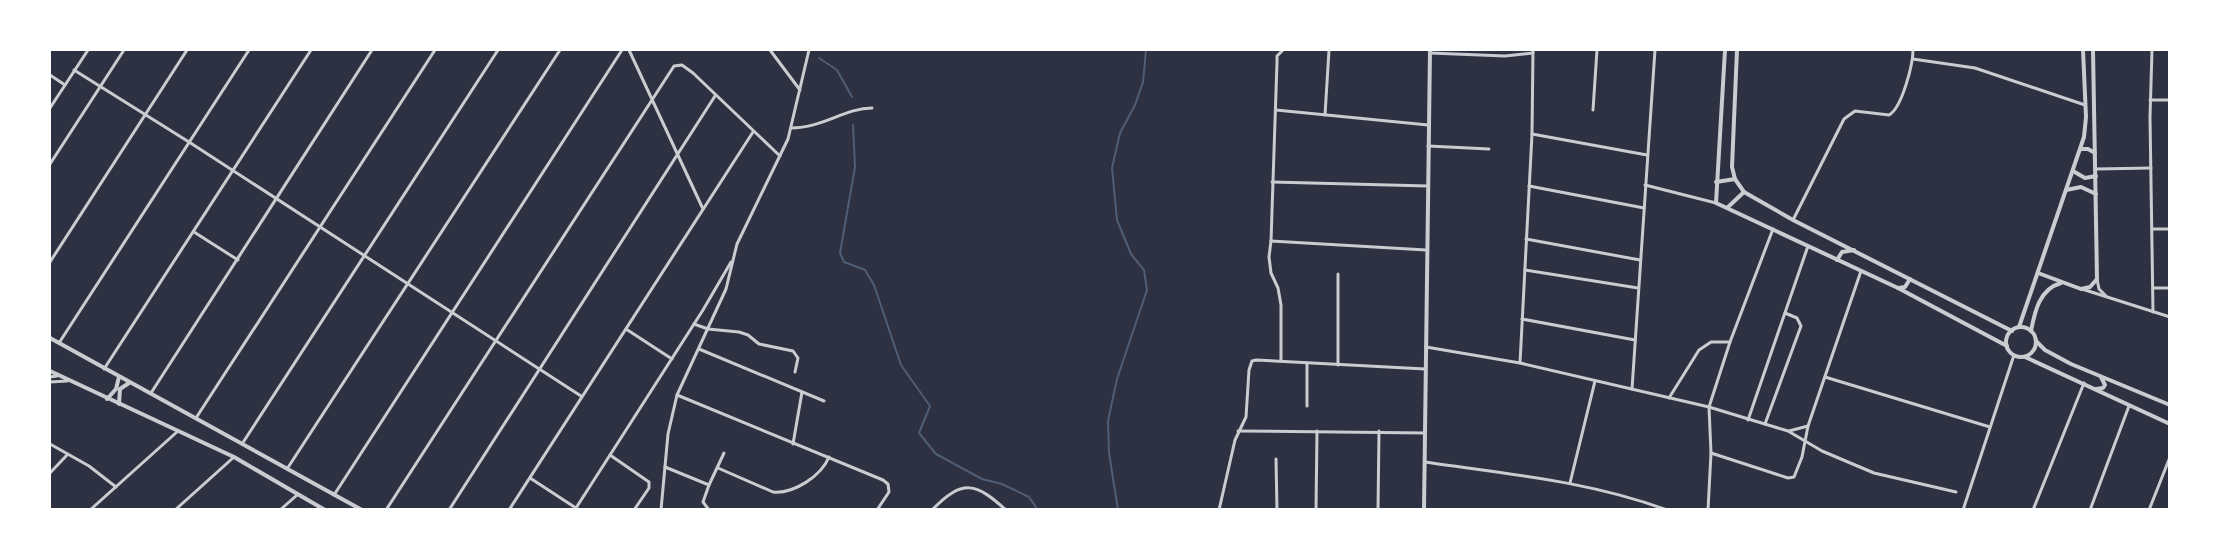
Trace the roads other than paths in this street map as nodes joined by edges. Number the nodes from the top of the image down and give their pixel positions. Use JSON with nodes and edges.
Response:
{"nodes":[{"id":1,"x":88,"y":50,"type":"edge"},
{"id":2,"x":124,"y":50,"type":"edge"},
{"id":3,"x":187,"y":50,"type":"edge"},
{"id":4,"x":249,"y":50,"type":"edge"},
{"id":5,"x":311,"y":50,"type":"edge"},
{"id":6,"x":372,"y":50,"type":"edge"},
{"id":7,"x":435,"y":50,"type":"edge"},
{"id":8,"x":498,"y":50,"type":"edge"},
{"id":9,"x":560,"y":50,"type":"edge"},
{"id":10,"x":622,"y":50,"type":"edge"},
{"id":11,"x":629,"y":50,"type":"edge"},
{"id":12,"x":770,"y":50,"type":"edge"},
{"id":13,"x":809,"y":50,"type":"edge"},
{"id":14,"x":1329,"y":50,"type":"edge"},
{"id":15,"x":1597,"y":50,"type":"edge"},
{"id":16,"x":1655,"y":50,"type":"edge"},
{"id":17,"x":1725,"y":50,"type":"edge"},
{"id":18,"x":1737,"y":50,"type":"edge"},
{"id":19,"x":1913,"y":50,"type":"edge"},
{"id":20,"x":2083,"y":50,"type":"edge"},
{"id":21,"x":2093,"y":50,"type":"edge"},
{"id":22,"x":2152,"y":50,"type":"edge"},
{"id":23,"x":1281,"y":51,"type":"edge"},
{"id":24,"x":1533,"y":51,"type":"edge"},
{"id":25,"x":1430,"y":52,"type":"edge"},
{"id":26,"x":1913,"y":59,"type":"junction"},
{"id":27,"x":74,"y":70,"type":"junction"},
{"id":28,"x":50,"y":75,"type":"edge"},
{"id":29,"x":65,"y":85,"type":"junction"},
{"id":30,"x":101,"y":86,"type":"junction"},
{"id":31,"x":800,"y":90,"type":"junction"},
{"id":32,"x":715,"y":96,"type":"junction"},
{"id":33,"x":651,"y":98,"type":"junction"},
{"id":34,"x":2150,"y":100,"type":"junction"},
{"id":35,"x":2169,"y":100,"type":"edge"},
{"id":36,"x":2085,"y":105,"type":"junction"},
{"id":37,"x":50,"y":108,"type":"edge"},
{"id":38,"x":872,"y":108,"type":"dead end"},
{"id":39,"x":1276,"y":110,"type":"junction"},
{"id":40,"x":1593,"y":111,"type":"dead end"},
{"id":41,"x":146,"y":114,"type":"junction"},
{"id":42,"x":1325,"y":115,"type":"junction"},
{"id":43,"x":1428,"y":125,"type":"junction"},
{"id":44,"x":791,"y":128,"type":"junction"},
{"id":45,"x":753,"y":132,"type":"junction"},
{"id":46,"x":1532,"y":135,"type":"junction"},
{"id":47,"x":189,"y":142,"type":"junction"},
{"id":48,"x":1428,"y":147,"type":"junction"},
{"id":49,"x":1489,"y":149,"type":"dead end"},
{"id":50,"x":2081,"y":149,"type":"junction"},
{"id":51,"x":678,"y":154,"type":"junction"},
{"id":52,"x":2095,"y":154,"type":"junction"},
{"id":53,"x":1647,"y":155,"type":"junction"},
{"id":54,"x":780,"y":156,"type":"junction"},
{"id":55,"x":50,"y":164,"type":"edge"},
{"id":56,"x":2151,"y":168,"type":"junction"},
{"id":57,"x":2096,"y":170,"type":"junction"},
{"id":58,"x":233,"y":171,"type":"junction"},
{"id":59,"x":2073,"y":171,"type":"junction"},
{"id":60,"x":2096,"y":176,"type":"junction"},
{"id":61,"x":1735,"y":179,"type":"junction"},
{"id":62,"x":1272,"y":182,"type":"junction"},
{"id":63,"x":1716,"y":182,"type":"junction"},
{"id":64,"x":1645,"y":185,"type":"junction"},
{"id":65,"x":1428,"y":186,"type":"junction"},
{"id":66,"x":1529,"y":186,"type":"junction"},
{"id":67,"x":2066,"y":190,"type":"junction"},
{"id":68,"x":1744,"y":192,"type":"junction"},
{"id":69,"x":2096,"y":194,"type":"junction"},
{"id":70,"x":275,"y":198,"type":"junction"},
{"id":71,"x":1716,"y":203,"type":"junction"},
{"id":72,"x":1728,"y":207,"type":"junction"},
{"id":73,"x":1644,"y":208,"type":"junction"},
{"id":74,"x":703,"y":209,"type":"junction"},
{"id":75,"x":1793,"y":220,"type":"junction"},
{"id":76,"x":320,"y":226,"type":"junction"},
{"id":77,"x":1773,"y":229,"type":"junction"},
{"id":78,"x":2153,"y":229,"type":"junction"},
{"id":79,"x":2169,"y":229,"type":"edge"},
{"id":80,"x":194,"y":232,"type":"junction"},
{"id":81,"x":1526,"y":239,"type":"junction"},
{"id":82,"x":1271,"y":241,"type":"junction"},
{"id":83,"x":1808,"y":246,"type":"junction"},
{"id":84,"x":1426,"y":250,"type":"junction"},
{"id":85,"x":1854,"y":250,"type":"junction"},
{"id":86,"x":364,"y":255,"type":"junction"},
{"id":87,"x":238,"y":260,"type":"junction"},
{"id":88,"x":1640,"y":260,"type":"junction"},
{"id":89,"x":1837,"y":260,"type":"junction"},
{"id":90,"x":732,"y":261,"type":"junction"},
{"id":91,"x":50,"y":262,"type":"edge"},
{"id":92,"x":1525,"y":270,"type":"junction"},
{"id":93,"x":1861,"y":271,"type":"junction"},
{"id":94,"x":2038,"y":273,"type":"junction"},
{"id":95,"x":1338,"y":274,"type":"dead end"},
{"id":96,"x":1910,"y":278,"type":"junction"},
{"id":97,"x":2097,"y":279,"type":"junction"},
{"id":98,"x":2062,"y":283,"type":"junction"},
{"id":99,"x":409,"y":284,"type":"junction"},
{"id":100,"x":1638,"y":288,"type":"junction"},
{"id":101,"x":1898,"y":288,"type":"junction"},
{"id":102,"x":2154,"y":288,"type":"junction"},
{"id":103,"x":2169,"y":288,"type":"edge"},
{"id":104,"x":2080,"y":289,"type":"junction"},
{"id":105,"x":2107,"y":298,"type":"junction"},
{"id":106,"x":452,"y":311,"type":"junction"},
{"id":107,"x":2153,"y":312,"type":"junction"},
{"id":108,"x":1785,"y":313,"type":"junction"},
{"id":109,"x":2169,"y":317,"type":"edge"},
{"id":110,"x":1522,"y":319,"type":"junction"},
{"id":111,"x":694,"y":324,"type":"junction"},
{"id":112,"x":2019,"y":327,"type":"junction"},
{"id":113,"x":626,"y":329,"type":"junction"},
{"id":114,"x":708,"y":329,"type":"junction"},
{"id":115,"x":2012,"y":331,"type":"junction"},
{"id":116,"x":2031,"y":331,"type":"junction"},
{"id":117,"x":50,"y":338,"type":"edge"},
{"id":118,"x":496,"y":340,"type":"junction"},
{"id":119,"x":1635,"y":340,"type":"junction"},
{"id":120,"x":2036,"y":341,"type":"junction"},
{"id":121,"x":1730,"y":342,"type":"junction"},
{"id":122,"x":59,"y":343,"type":"junction"},
{"id":123,"x":2007,"y":346,"type":"junction"},
{"id":124,"x":1426,"y":347,"type":"junction"},
{"id":125,"x":699,"y":350,"type":"junction"},
{"id":126,"x":2014,"y":356,"type":"junction"},
{"id":127,"x":2025,"y":357,"type":"junction"},
{"id":128,"x":672,"y":359,"type":"junction"},
{"id":129,"x":1281,"y":362,"type":"junction"},
{"id":130,"x":1307,"y":363,"type":"junction"},
{"id":131,"x":1520,"y":363,"type":"junction"},
{"id":132,"x":1338,"y":364,"type":"junction"},
{"id":133,"x":104,"y":369,"type":"junction"},
{"id":134,"x":540,"y":369,"type":"junction"},
{"id":135,"x":1425,"y":369,"type":"junction"},
{"id":136,"x":50,"y":371,"type":"edge"},
{"id":137,"x":795,"y":372,"type":"dead end"},
{"id":138,"x":57,"y":376,"type":"junction"},
{"id":139,"x":2101,"y":376,"type":"junction"},
{"id":140,"x":50,"y":377,"type":"edge"},
{"id":141,"x":119,"y":377,"type":"junction"},
{"id":142,"x":1825,"y":377,"type":"junction"},
{"id":143,"x":67,"y":381,"type":"junction"},
{"id":144,"x":1595,"y":381,"type":"junction"},
{"id":145,"x":50,"y":382,"type":"edge"},
{"id":146,"x":130,"y":383,"type":"junction"},
{"id":147,"x":2084,"y":383,"type":"junction"},
{"id":148,"x":1632,"y":389,"type":"junction"},
{"id":149,"x":2096,"y":389,"type":"junction"},
{"id":150,"x":802,"y":391,"type":"junction"},
{"id":151,"x":150,"y":394,"type":"junction"},
{"id":152,"x":677,"y":395,"type":"junction"},
{"id":153,"x":581,"y":396,"type":"junction"},
{"id":154,"x":1669,"y":398,"type":"junction"},
{"id":155,"x":107,"y":399,"type":"junction"},
{"id":156,"x":824,"y":401,"type":"dead end"},
{"id":157,"x":119,"y":404,"type":"junction"},
{"id":158,"x":2169,"y":405,"type":"edge"},
{"id":159,"x":1307,"y":406,"type":"dead end"},
{"id":160,"x":2129,"y":406,"type":"junction"},
{"id":161,"x":1709,"y":407,"type":"junction"},
{"id":162,"x":196,"y":418,"type":"junction"},
{"id":163,"x":1748,"y":420,"type":"junction"},
{"id":164,"x":1766,"y":424,"type":"junction"},
{"id":165,"x":2169,"y":424,"type":"edge"},
{"id":166,"x":1808,"y":426,"type":"junction"},
{"id":167,"x":1990,"y":427,"type":"junction"},
{"id":168,"x":180,"y":430,"type":"junction"},
{"id":169,"x":1238,"y":431,"type":"junction"},
{"id":170,"x":1317,"y":431,"type":"junction"},
{"id":171,"x":1379,"y":431,"type":"junction"},
{"id":172,"x":1788,"y":431,"type":"junction"},
{"id":173,"x":1425,"y":434,"type":"junction"},
{"id":174,"x":1804,"y":442,"type":"junction"},
{"id":175,"x":50,"y":444,"type":"edge"},
{"id":176,"x":242,"y":444,"type":"junction"},
{"id":177,"x":793,"y":444,"type":"junction"},
{"id":178,"x":724,"y":453,"type":"dead end"},
{"id":179,"x":1711,"y":453,"type":"junction"},
{"id":180,"x":67,"y":455,"type":"junction"},
{"id":181,"x":610,"y":456,"type":"junction"},
{"id":182,"x":234,"y":457,"type":"junction"},
{"id":183,"x":829,"y":457,"type":"junction"},
{"id":184,"x":2169,"y":457,"type":"edge"},
{"id":185,"x":1276,"y":459,"type":"dead end"},
{"id":186,"x":1425,"y":462,"type":"junction"},
{"id":187,"x":665,"y":467,"type":"junction"},
{"id":188,"x":718,"y":468,"type":"junction"},
{"id":189,"x":287,"y":469,"type":"junction"},
{"id":190,"x":50,"y":472,"type":"edge"},
{"id":191,"x":530,"y":478,"type":"junction"},
{"id":192,"x":1570,"y":483,"type":"junction"},
{"id":193,"x":709,"y":485,"type":"junction"},
{"id":194,"x":116,"y":487,"type":"junction"},
{"id":195,"x":1956,"y":492,"type":"dead end"},
{"id":196,"x":297,"y":495,"type":"junction"},
{"id":197,"x":334,"y":495,"type":"junction"},
{"id":198,"x":578,"y":509,"type":"edge"},
{"id":199,"x":90,"y":510,"type":"edge"},
{"id":200,"x":175,"y":510,"type":"edge"},
{"id":201,"x":280,"y":510,"type":"edge"},
{"id":202,"x":325,"y":510,"type":"edge"},
{"id":203,"x":362,"y":510,"type":"edge"},
{"id":204,"x":386,"y":510,"type":"edge"},
{"id":205,"x":449,"y":510,"type":"edge"},
{"id":206,"x":509,"y":510,"type":"edge"},
{"id":207,"x":634,"y":510,"type":"edge"},
{"id":208,"x":662,"y":510,"type":"edge"},
{"id":209,"x":709,"y":510,"type":"edge"},
{"id":210,"x":877,"y":510,"type":"edge"},
{"id":211,"x":932,"y":510,"type":"edge"},
{"id":212,"x":1006,"y":510,"type":"edge"},
{"id":213,"x":1219,"y":510,"type":"edge"},
{"id":214,"x":1277,"y":510,"type":"edge"},
{"id":215,"x":1316,"y":510,"type":"edge"},
{"id":216,"x":1378,"y":510,"type":"edge"},
{"id":217,"x":1424,"y":510,"type":"edge"},
{"id":218,"x":1667,"y":510,"type":"edge"},
{"id":219,"x":1708,"y":510,"type":"edge"},
{"id":220,"x":1963,"y":510,"type":"edge"},
{"id":221,"x":2033,"y":510,"type":"edge"},
{"id":222,"x":2090,"y":510,"type":"edge"},
{"id":223,"x":2149,"y":510,"type":"edge"}],
"edges":[{"from":1,"to":27,"type":"street"},
{"from":2,"to":30,"type":"street"},
{"from":3,"to":41,"type":"street"},
{"from":4,"to":47,"type":"street"},
{"from":5,"to":58,"type":"street"},
{"from":6,"to":70,"type":"street"},
{"from":7,"to":76,"type":"street"},
{"from":8,"to":86,"type":"street"},
{"from":9,"to":99,"type":"street"},
{"from":10,"to":106,"type":"street"},
{"from":11,"to":33,"type":"street"},
{"from":12,"to":31,"type":"street"},
{"from":13,"to":31,"type":"street"},
{"from":14,"to":42,"type":"street"},
{"from":15,"to":40,"type":"street"},
{"from":16,"to":53,"type":"street"},
{"from":17,"to":63,"type":"street"},
{"from":18,"to":61,"type":"street"},
{"from":19,"to":26,"type":"street"},
{"from":20,"to":36,"type":"street"},
{"from":21,"to":52,"type":"street"},
{"from":22,"to":34,"type":"street"},
{"from":23,"to":39,"type":"street"},
{"from":24,"to":25,"type":"street"},
{"from":24,"to":46,"type":"street"},
{"from":25,"to":43,"type":"street"},
{"from":26,"to":36,"type":"street"},
{"from":26,"to":75,"type":"street"},
{"from":27,"to":29,"type":"street"},
{"from":27,"to":30,"type":"street"},
{"from":28,"to":29,"type":"street"},
{"from":29,"to":37,"type":"street"},
{"from":30,"to":41,"type":"street"},
{"from":30,"to":55,"type":"street"},
{"from":31,"to":44,"type":"street"},
{"from":32,"to":33,"type":"street"},
{"from":32,"to":45,"type":"street"},
{"from":32,"to":51,"type":"street"},
{"from":33,"to":51,"type":"street"},
{"from":33,"to":118,"type":"street"},
{"from":34,"to":35,"type":"street"},
{"from":34,"to":56,"type":"street"},
{"from":36,"to":50,"type":"street"},
{"from":38,"to":44,"type":"street"},
{"from":39,"to":42,"type":"street"},
{"from":39,"to":62,"type":"street"},
{"from":41,"to":47,"type":"street"},
{"from":41,"to":91,"type":"street"},
{"from":42,"to":43,"type":"street"},
{"from":43,"to":48,"type":"street"},
{"from":44,"to":54,"type":"street"},
{"from":45,"to":54,"type":"street"},
{"from":45,"to":74,"type":"street"},
{"from":46,"to":53,"type":"street"},
{"from":46,"to":66,"type":"street"},
{"from":47,"to":58,"type":"street"},
{"from":47,"to":122,"type":"street"},
{"from":48,"to":49,"type":"street"},
{"from":48,"to":65,"type":"street"},
{"from":50,"to":52,"type":"street"},
{"from":50,"to":59,"type":"street"},
{"from":51,"to":74,"type":"street"},
{"from":51,"to":134,"type":"street"},
{"from":52,"to":57,"type":"street"},
{"from":53,"to":64,"type":"street"},
{"from":54,"to":90,"type":"street"},
{"from":56,"to":57,"type":"street"},
{"from":56,"to":78,"type":"street"},
{"from":57,"to":60,"type":"street"},
{"from":58,"to":70,"type":"street"},
{"from":58,"to":80,"type":"street"},
{"from":59,"to":60,"type":"street"},
{"from":59,"to":67,"type":"street"},
{"from":60,"to":69,"type":"street"},
{"from":61,"to":63,"type":"street"},
{"from":61,"to":68,"type":"street"},
{"from":62,"to":65,"type":"street"},
{"from":62,"to":82,"type":"street"},
{"from":63,"to":71,"type":"street"},
{"from":64,"to":71,"type":"street"},
{"from":64,"to":73,"type":"street"},
{"from":65,"to":84,"type":"street"},
{"from":66,"to":73,"type":"street"},
{"from":66,"to":81,"type":"street"},
{"from":67,"to":69,"type":"street"},
{"from":67,"to":94,"type":"street"},
{"from":68,"to":72,"type":"street"},
{"from":68,"to":75,"type":"street"},
{"from":69,"to":97,"type":"street"},
{"from":70,"to":76,"type":"street"},
{"from":70,"to":87,"type":"street"},
{"from":71,"to":72,"type":"street"},
{"from":72,"to":77,"type":"street"},
{"from":73,"to":88,"type":"street"},
{"from":74,"to":113,"type":"street"},
{"from":75,"to":85,"type":"street"},
{"from":76,"to":86,"type":"street"},
{"from":76,"to":162,"type":"street"},
{"from":77,"to":83,"type":"street"},
{"from":77,"to":121,"type":"street"},
{"from":78,"to":79,"type":"street"},
{"from":78,"to":102,"type":"street"},
{"from":80,"to":87,"type":"street"},
{"from":80,"to":133,"type":"street"},
{"from":81,"to":88,"type":"street"},
{"from":81,"to":92,"type":"street"},
{"from":82,"to":84,"type":"street"},
{"from":82,"to":129,"type":"street"},
{"from":83,"to":89,"type":"street"},
{"from":83,"to":108,"type":"street"},
{"from":84,"to":124,"type":"street"},
{"from":85,"to":89,"type":"street"},
{"from":85,"to":96,"type":"street"},
{"from":86,"to":99,"type":"street"},
{"from":86,"to":176,"type":"street"},
{"from":87,"to":151,"type":"street"},
{"from":88,"to":100,"type":"street"},
{"from":89,"to":93,"type":"street"},
{"from":90,"to":111,"type":"street"},
{"from":90,"to":114,"type":"street"},
{"from":92,"to":100,"type":"street"},
{"from":92,"to":110,"type":"street"},
{"from":93,"to":101,"type":"street"},
{"from":93,"to":142,"type":"street"},
{"from":94,"to":98,"type":"street"},
{"from":94,"to":112,"type":"street"},
{"from":95,"to":132,"type":"street"},
{"from":96,"to":101,"type":"street"},
{"from":96,"to":115,"type":"street"},
{"from":97,"to":104,"type":"street"},
{"from":97,"to":105,"type":"street"},
{"from":98,"to":104,"type":"street"},
{"from":98,"to":116,"type":"street"},
{"from":99,"to":106,"type":"street"},
{"from":99,"to":189,"type":"street"},
{"from":100,"to":119,"type":"street"},
{"from":101,"to":123,"type":"street"},
{"from":102,"to":103,"type":"street"},
{"from":102,"to":107,"type":"street"},
{"from":104,"to":105,"type":"street"},
{"from":105,"to":107,"type":"street"},
{"from":106,"to":118,"type":"street"},
{"from":106,"to":197,"type":"street"},
{"from":107,"to":109,"type":"street"},
{"from":108,"to":163,"type":"street"},
{"from":108,"to":164,"type":"street"},
{"from":110,"to":119,"type":"street"},
{"from":110,"to":131,"type":"street"},
{"from":111,"to":114,"type":"street"},
{"from":111,"to":128,"type":"street"},
{"from":112,"to":115,"type":"street"},
{"from":112,"to":116,"type":"street"},
{"from":113,"to":128,"type":"street"},
{"from":113,"to":153,"type":"street"},
{"from":114,"to":125,"type":"street"},
{"from":114,"to":137,"type":"street"},
{"from":115,"to":123,"type":"street"},
{"from":116,"to":120,"type":"street"},
{"from":117,"to":122,"type":"street"},
{"from":118,"to":134,"type":"street"},
{"from":118,"to":204,"type":"street"},
{"from":119,"to":148,"type":"street"},
{"from":120,"to":127,"type":"street"},
{"from":120,"to":139,"type":"street"},
{"from":121,"to":154,"type":"street"},
{"from":121,"to":161,"type":"street"},
{"from":122,"to":133,"type":"street"},
{"from":123,"to":126,"type":"street"},
{"from":124,"to":131,"type":"street"},
{"from":124,"to":135,"type":"street"},
{"from":125,"to":150,"type":"street"},
{"from":125,"to":152,"type":"street"},
{"from":126,"to":127,"type":"street"},
{"from":126,"to":167,"type":"street"},
{"from":127,"to":147,"type":"street"},
{"from":128,"to":181,"type":"street"},
{"from":129,"to":130,"type":"street"},
{"from":129,"to":169,"type":"street"},
{"from":130,"to":132,"type":"street"},
{"from":130,"to":159,"type":"street"},
{"from":131,"to":144,"type":"street"},
{"from":132,"to":135,"type":"street"},
{"from":133,"to":141,"type":"street"},
{"from":134,"to":153,"type":"street"},
{"from":134,"to":205,"type":"street"},
{"from":135,"to":173,"type":"street"},
{"from":136,"to":138,"type":"street"},
{"from":138,"to":140,"type":"street"},
{"from":138,"to":143,"type":"street"},
{"from":139,"to":149,"type":"street"},
{"from":139,"to":158,"type":"street"},
{"from":141,"to":146,"type":"street"},
{"from":141,"to":155,"type":"street"},
{"from":142,"to":166,"type":"street"},
{"from":142,"to":167,"type":"street"},
{"from":143,"to":145,"type":"street"},
{"from":143,"to":155,"type":"street"},
{"from":144,"to":148,"type":"street"},
{"from":144,"to":192,"type":"street"},
{"from":146,"to":151,"type":"street"},
{"from":146,"to":157,"type":"street"},
{"from":147,"to":149,"type":"street"},
{"from":147,"to":221,"type":"street"},
{"from":148,"to":154,"type":"street"},
{"from":149,"to":160,"type":"street"},
{"from":150,"to":156,"type":"street"},
{"from":150,"to":177,"type":"street"},
{"from":151,"to":162,"type":"street"},
{"from":152,"to":177,"type":"street"},
{"from":152,"to":187,"type":"street"},
{"from":153,"to":191,"type":"street"},
{"from":154,"to":161,"type":"street"},
{"from":155,"to":157,"type":"street"},
{"from":157,"to":168,"type":"street"},
{"from":160,"to":165,"type":"street"},
{"from":160,"to":222,"type":"street"},
{"from":161,"to":163,"type":"street"},
{"from":161,"to":179,"type":"street"},
{"from":162,"to":176,"type":"street"},
{"from":163,"to":164,"type":"street"},
{"from":164,"to":172,"type":"street"},
{"from":166,"to":172,"type":"street"},
{"from":166,"to":174,"type":"street"},
{"from":167,"to":220,"type":"street"},
{"from":168,"to":182,"type":"street"},
{"from":168,"to":194,"type":"street"},
{"from":169,"to":170,"type":"street"},
{"from":169,"to":213,"type":"street"},
{"from":170,"to":171,"type":"street"},
{"from":170,"to":215,"type":"street"},
{"from":171,"to":173,"type":"street"},
{"from":171,"to":216,"type":"street"},
{"from":172,"to":174,"type":"street"},
{"from":173,"to":186,"type":"street"},
{"from":174,"to":179,"type":"street"},
{"from":174,"to":195,"type":"street"},
{"from":175,"to":180,"type":"street"},
{"from":176,"to":189,"type":"street"},
{"from":177,"to":183,"type":"street"},
{"from":178,"to":188,"type":"street"},
{"from":179,"to":219,"type":"street"},
{"from":180,"to":190,"type":"street"},
{"from":180,"to":194,"type":"street"},
{"from":181,"to":198,"type":"street"},
{"from":181,"to":207,"type":"street"},
{"from":182,"to":196,"type":"street"},
{"from":182,"to":200,"type":"street"},
{"from":183,"to":188,"type":"street"},
{"from":183,"to":210,"type":"street"},
{"from":184,"to":223,"type":"street"},
{"from":185,"to":214,"type":"street"},
{"from":186,"to":192,"type":"street"},
{"from":186,"to":217,"type":"street"},
{"from":187,"to":193,"type":"street"},
{"from":187,"to":208,"type":"street"},
{"from":188,"to":193,"type":"street"},
{"from":189,"to":197,"type":"street"},
{"from":191,"to":198,"type":"street"},
{"from":191,"to":206,"type":"street"},
{"from":192,"to":218,"type":"street"},
{"from":193,"to":209,"type":"street"},
{"from":194,"to":199,"type":"street"},
{"from":196,"to":201,"type":"street"},
{"from":196,"to":202,"type":"street"},
{"from":197,"to":203,"type":"street"},
{"from":211,"to":212,"type":"street"}]}
